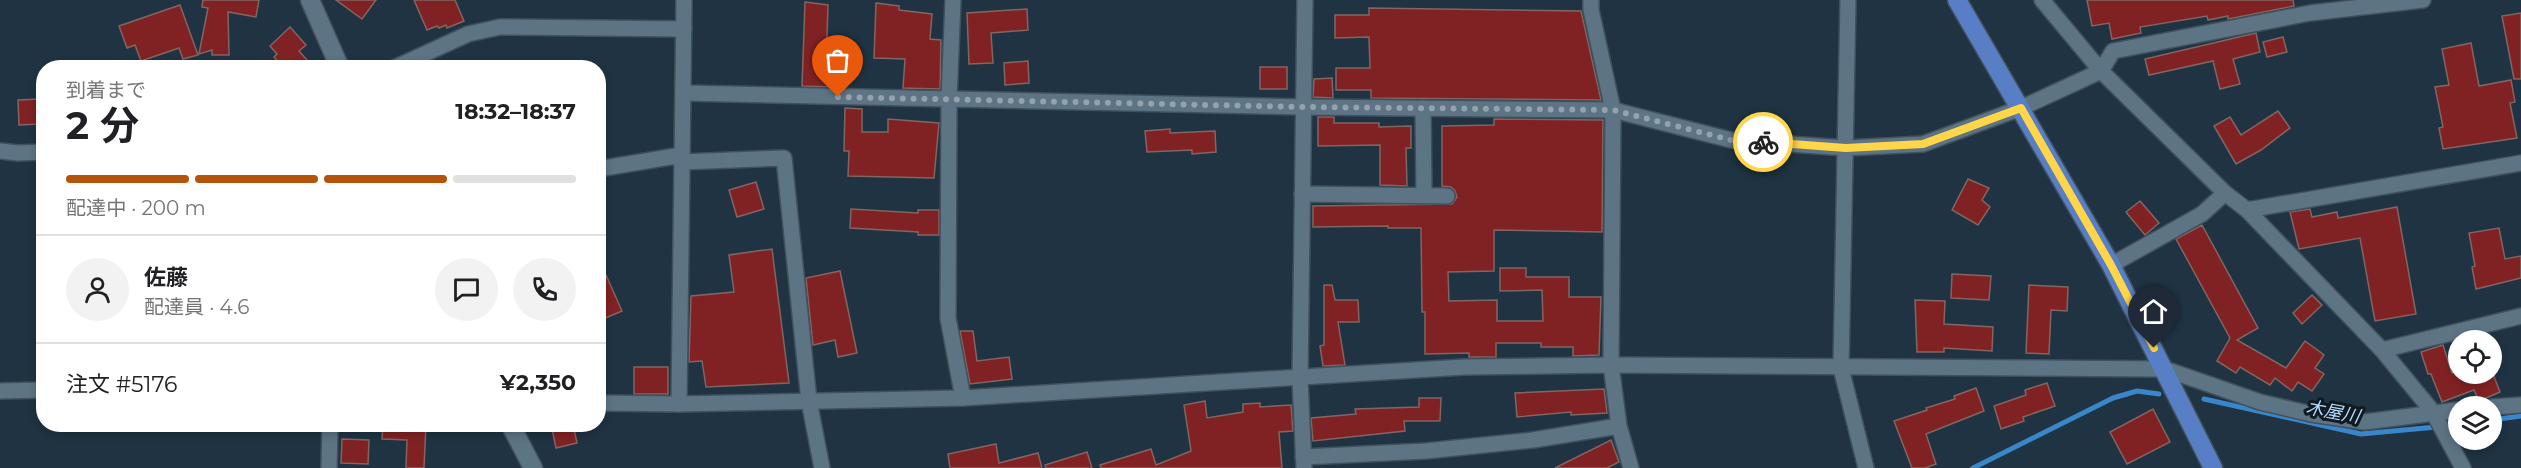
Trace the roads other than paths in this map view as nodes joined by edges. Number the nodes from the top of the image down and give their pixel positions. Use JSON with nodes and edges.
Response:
{"nodes":[{"id":1,"x":310,"y":0,"type":"edge"},
{"id":2,"x":684,"y":0,"type":"edge"},
{"id":3,"x":953,"y":0,"type":"edge"},
{"id":4,"x":1305,"y":0,"type":"edge"},
{"id":5,"x":1591,"y":0,"type":"edge"},
{"id":6,"x":1848,"y":0,"type":"edge"},
{"id":7,"x":1957,"y":0,"type":"edge"},
{"id":8,"x":2042,"y":0,"type":"edge"},
{"id":9,"x":2423,"y":0,"type":"edge"},
{"id":10,"x":2309,"y":6,"type":"edge"},
{"id":11,"x":684,"y":29,"type":"junction"},
{"id":12,"x":336,"y":60,"type":"edge"},
{"id":13,"x":411,"y":60,"type":"edge"},
{"id":14,"x":2101,"y":71,"type":"junction"},
{"id":15,"x":683,"y":93,"type":"junction"},
{"id":16,"x":949,"y":99,"type":"junction"},
{"id":17,"x":1303,"y":107,"type":"junction"},
{"id":18,"x":1423,"y":108,"type":"junction"},
{"id":19,"x":2021,"y":108,"type":"junction"},
{"id":20,"x":1613,"y":110,"type":"junction"},
{"id":21,"x":1846,"y":148,"type":"junction"},
{"id":22,"x":0,"y":151,"type":"edge"},
{"id":23,"x":36,"y":152,"type":"edge"},
{"id":24,"x":682,"y":158,"type":"junction"},
{"id":25,"x":2521,"y":163,"type":"edge"},
{"id":26,"x":606,"y":168,"type":"edge"},
{"id":27,"x":1302,"y":194,"type":"junction"},
{"id":28,"x":1424,"y":194,"type":"junction"},
{"id":29,"x":2225,"y":194,"type":"junction"},
{"id":30,"x":1447,"y":196,"type":"dead end"},
{"id":31,"x":2247,"y":210,"type":"junction"},
{"id":32,"x":2111,"y":265,"type":"junction"},
{"id":33,"x":2521,"y":316,"type":"edge"},
{"id":34,"x":2382,"y":350,"type":"junction"},
{"id":35,"x":1611,"y":365,"type":"junction"},
{"id":36,"x":1841,"y":368,"type":"junction"},
{"id":37,"x":2164,"y":369,"type":"junction"},
{"id":38,"x":1300,"y":379,"type":"junction"},
{"id":39,"x":36,"y":390,"type":"edge"},
{"id":40,"x":0,"y":391,"type":"edge"},
{"id":41,"x":963,"y":398,"type":"junction"},
{"id":42,"x":809,"y":401,"type":"junction"},
{"id":43,"x":606,"y":402,"type":"edge"},
{"id":44,"x":679,"y":404,"type":"junction"},
{"id":45,"x":2521,"y":405,"type":"edge"},
{"id":46,"x":2502,"y":406,"type":"edge"},
{"id":47,"x":2448,"y":413,"type":"edge"},
{"id":48,"x":2435,"y":417,"type":"junction"},
{"id":49,"x":1619,"y":426,"type":"junction"},
{"id":50,"x":330,"y":432,"type":"edge"},
{"id":51,"x":514,"y":432,"type":"edge"},
{"id":52,"x":1304,"y":462,"type":"edge"},
{"id":53,"x":329,"y":468,"type":"edge"},
{"id":54,"x":533,"y":468,"type":"edge"},
{"id":55,"x":822,"y":468,"type":"edge"},
{"id":56,"x":1631,"y":468,"type":"edge"},
{"id":57,"x":1866,"y":468,"type":"edge"},
{"id":58,"x":2213,"y":468,"type":"edge"},
{"id":59,"x":2463,"y":468,"type":"edge"}],
"edges":[{"from":1,"to":12,"type":"street"},
{"from":2,"to":11,"type":"street"},
{"from":3,"to":16,"type":"street"},
{"from":4,"to":17,"type":"street"},
{"from":5,"to":20,"type":"street"},
{"from":6,"to":21,"type":"street"},
{"from":7,"to":19,"type":"main road"},
{"from":8,"to":14,"type":"street"},
{"from":9,"to":10,"type":"street"},
{"from":10,"to":14,"type":"street"},
{"from":11,"to":13,"type":"street"},
{"from":11,"to":15,"type":"street"},
{"from":14,"to":19,"type":"street"},
{"from":14,"to":29,"type":"street"},
{"from":15,"to":16,"type":"street"},
{"from":15,"to":24,"type":"street"},
{"from":16,"to":17,"type":"street"},
{"from":16,"to":41,"type":"street"},
{"from":17,"to":18,"type":"street"},
{"from":17,"to":27,"type":"street"},
{"from":18,"to":20,"type":"street"},
{"from":18,"to":28,"type":"street"},
{"from":19,"to":21,"type":"street"},
{"from":19,"to":32,"type":"main road"},
{"from":20,"to":21,"type":"street"},
{"from":20,"to":35,"type":"street"},
{"from":21,"to":36,"type":"street"},
{"from":22,"to":23,"type":"street"},
{"from":24,"to":26,"type":"street"},
{"from":24,"to":42,"type":"street"},
{"from":24,"to":44,"type":"street"},
{"from":25,"to":31,"type":"street"},
{"from":27,"to":28,"type":"street"},
{"from":27,"to":38,"type":"street"},
{"from":28,"to":30,"type":"street"},
{"from":29,"to":31,"type":"street"},
{"from":29,"to":32,"type":"street"},
{"from":31,"to":34,"type":"street"},
{"from":32,"to":37,"type":"main road"},
{"from":33,"to":34,"type":"street"},
{"from":34,"to":48,"type":"street"},
{"from":35,"to":36,"type":"street"},
{"from":35,"to":38,"type":"street"},
{"from":35,"to":49,"type":"street"},
{"from":36,"to":37,"type":"street"},
{"from":36,"to":57,"type":"street"},
{"from":37,"to":48,"type":"street"},
{"from":37,"to":58,"type":"main road"},
{"from":38,"to":41,"type":"street"},
{"from":38,"to":52,"type":"street"},
{"from":39,"to":40,"type":"street"},
{"from":41,"to":42,"type":"street"},
{"from":42,"to":44,"type":"street"},
{"from":42,"to":55,"type":"street"},
{"from":43,"to":44,"type":"street"},
{"from":45,"to":46,"type":"street"},
{"from":47,"to":48,"type":"street"},
{"from":48,"to":59,"type":"street"},
{"from":49,"to":52,"type":"street"},
{"from":49,"to":56,"type":"street"},
{"from":50,"to":53,"type":"street"},
{"from":51,"to":54,"type":"street"}]}
